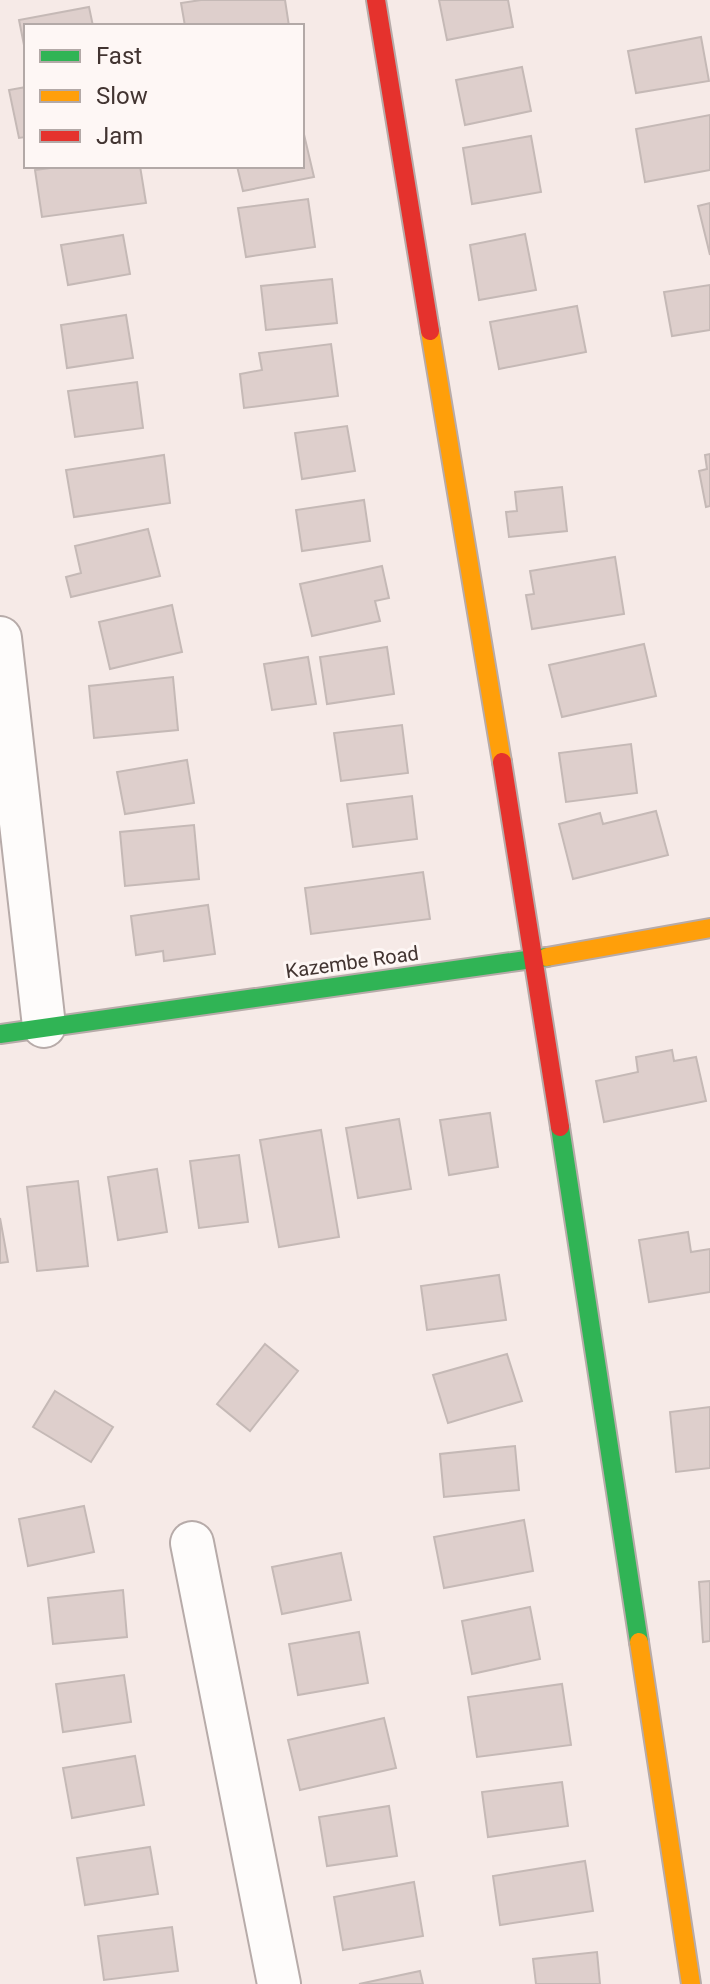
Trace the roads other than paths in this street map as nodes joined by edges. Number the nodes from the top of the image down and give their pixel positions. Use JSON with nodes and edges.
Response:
{"nodes":[{"id":1,"x":376,"y":0,"type":"edge"},
{"id":2,"x":0,"y":638,"type":"edge"},
{"id":3,"x":710,"y":928,"type":"edge"},
{"id":4,"x":534,"y":959,"type":"junction"},
{"id":5,"x":44,"y":1026,"type":"junction"},
{"id":6,"x":0,"y":1034,"type":"edge"},
{"id":7,"x":192,"y":1543,"type":"dead end"},
{"id":8,"x":279,"y":1984,"type":"edge"},
{"id":9,"x":691,"y":1984,"type":"edge"}],
"edges":[{"from":1,"to":4,"type":"street"},
{"from":2,"to":5,"type":"street"},
{"from":3,"to":4,"type":"street","name":"Kazembe Road"},
{"from":4,"to":5,"type":"street","name":"Kazembe Road"},
{"from":4,"to":9,"type":"street"},
{"from":5,"to":6,"type":"street","name":"Kazembe Road"},
{"from":7,"to":8,"type":"street"}]}
